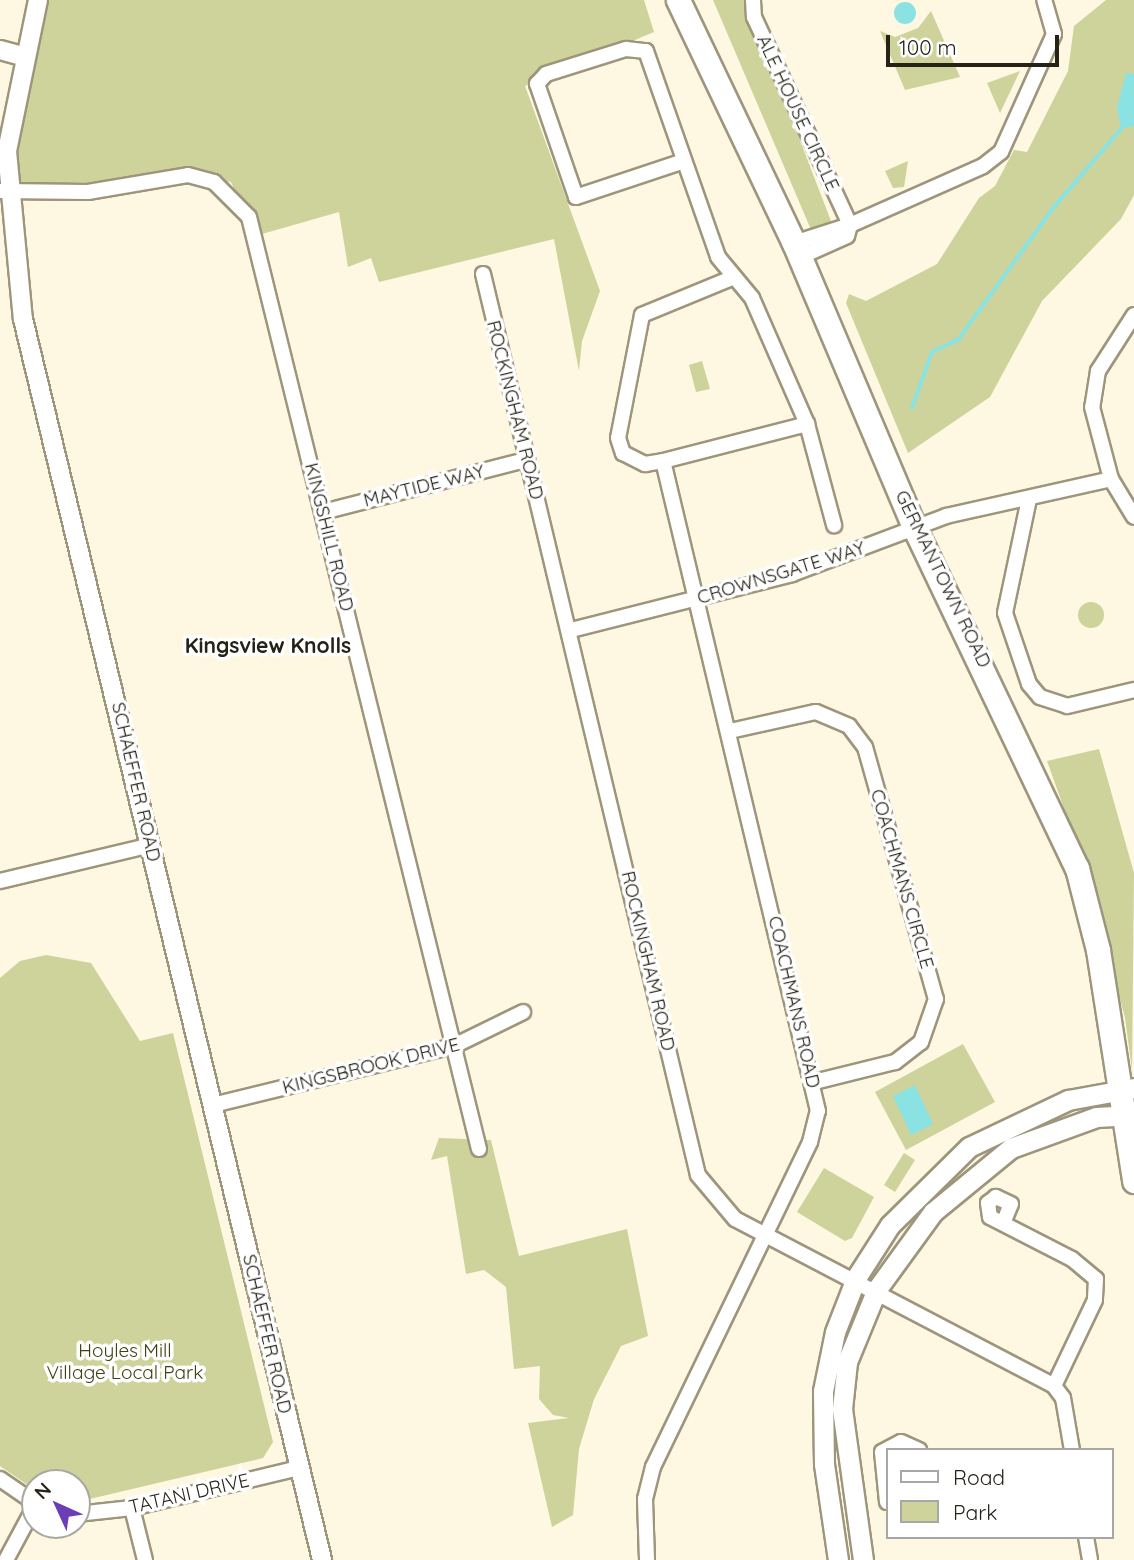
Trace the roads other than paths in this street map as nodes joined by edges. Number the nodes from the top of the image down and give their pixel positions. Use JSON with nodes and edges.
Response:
{"nodes":[{"id":1,"x":38,"y":0,"type":"edge"},
{"id":2,"x":678,"y":0,"type":"edge"},
{"id":3,"x":753,"y":0,"type":"edge"},
{"id":4,"x":1044,"y":0,"type":"edge"},
{"id":5,"x":0,"y":50,"type":"edge"},
{"id":6,"x":23,"y":55,"type":"junction"},
{"id":7,"x":684,"y":161,"type":"junction"},
{"id":8,"x":4,"y":191,"type":"edge"},
{"id":9,"x":850,"y":225,"type":"junction"},
{"id":10,"x":797,"y":250,"type":"junction"},
{"id":11,"x":482,"y":275,"type":"dead end"},
{"id":12,"x":732,"y":278,"type":"junction"},
{"id":13,"x":1134,"y":314,"type":"edge"},
{"id":14,"x":807,"y":424,"type":"junction"},
{"id":15,"x":526,"y":460,"type":"junction"},
{"id":16,"x":663,"y":461,"type":"junction"},
{"id":17,"x":1111,"y":479,"type":"junction"},
{"id":18,"x":1029,"y":499,"type":"junction"},
{"id":19,"x":323,"y":512,"type":"junction"},
{"id":20,"x":1134,"y":517,"type":"edge"},
{"id":21,"x":834,"y":525,"type":"dead end"},
{"id":22,"x":915,"y":529,"type":"junction"},
{"id":23,"x":698,"y":599,"type":"junction"},
{"id":24,"x":571,"y":630,"type":"junction"},
{"id":25,"x":1134,"y":690,"type":"edge"},
{"id":26,"x":730,"y":731,"type":"junction"},
{"id":27,"x":151,"y":845,"type":"junction"},
{"id":28,"x":0,"y":881,"type":"edge"},
{"id":29,"x":523,"y":1012,"type":"dead end"},
{"id":30,"x":454,"y":1046,"type":"junction"},
{"id":31,"x":814,"y":1082,"type":"junction"},
{"id":32,"x":1125,"y":1089,"type":"edge"},
{"id":33,"x":213,"y":1105,"type":"junction"},
{"id":34,"x":1128,"y":1115,"type":"edge"},
{"id":35,"x":479,"y":1149,"type":"dead end"},
{"id":36,"x":1134,"y":1181,"type":"edge"},
{"id":37,"x":1004,"y":1220,"type":"dead end"},
{"id":38,"x":764,"y":1236,"type":"junction"},
{"id":39,"x":856,"y":1278,"type":"junction"},
{"id":40,"x":877,"y":1289,"type":"junction"},
{"id":41,"x":1054,"y":1386,"type":"junction"},
{"id":42,"x":890,"y":1448,"type":"edge"},
{"id":43,"x":914,"y":1448,"type":"edge"},
{"id":44,"x":1072,"y":1448,"type":"edge"},
{"id":45,"x":886,"y":1450,"type":"edge"},
{"id":46,"x":299,"y":1468,"type":"junction"},
{"id":47,"x":0,"y":1479,"type":"edge"},
{"id":48,"x":886,"y":1492,"type":"edge"},
{"id":49,"x":21,"y":1494,"type":"edge"},
{"id":50,"x":132,"y":1508,"type":"junction"},
{"id":51,"x":91,"y":1512,"type":"edge"},
{"id":52,"x":21,"y":1531,"type":"edge"},
{"id":53,"x":1086,"y":1539,"type":"edge"},
{"id":54,"x":6,"y":1560,"type":"edge"},
{"id":55,"x":145,"y":1560,"type":"edge"},
{"id":56,"x":322,"y":1560,"type":"edge"},
{"id":57,"x":647,"y":1560,"type":"edge"},
{"id":58,"x":838,"y":1560,"type":"edge"},
{"id":59,"x":863,"y":1560,"type":"edge"},
{"id":60,"x":1090,"y":1560,"type":"edge"}],
"edges":[{"from":1,"to":6,"type":"street","name":"SCHAEFFER ROAD"},
{"from":2,"to":10,"type":"main road","name":"GERMANTOWN ROAD"},
{"from":3,"to":9,"type":"street","name":"ALE HOUSE CIRCLE"},
{"from":4,"to":9,"type":"street"},
{"from":5,"to":6,"type":"street"},
{"from":6,"to":8,"type":"street","name":"SCHAEFFER ROAD"},
{"from":7,"to":7,"type":"street"},
{"from":7,"to":12,"type":"street"},
{"from":8,"to":19,"type":"street","name":"KINGSHILL ROAD"},
{"from":8,"to":27,"type":"street","name":"SCHAEFFER ROAD"},
{"from":9,"to":10,"type":"street"},
{"from":10,"to":22,"type":"main road","name":"GERMANTOWN ROAD"},
{"from":11,"to":15,"type":"street","name":"ROCKINGHAM ROAD"},
{"from":12,"to":14,"type":"street"},
{"from":12,"to":16,"type":"street"},
{"from":13,"to":17,"type":"street"},
{"from":14,"to":16,"type":"street"},
{"from":14,"to":21,"type":"street"},
{"from":15,"to":19,"type":"street","name":"MAYTIDE WAY"},
{"from":15,"to":24,"type":"street","name":"ROCKINGHAM ROAD"},
{"from":16,"to":23,"type":"street","name":"COACHMANS ROAD"},
{"from":17,"to":18,"type":"street","name":"CROWNSGATE WAY"},
{"from":17,"to":20,"type":"street"},
{"from":18,"to":22,"type":"street","name":"CROWNSGATE WAY"},
{"from":18,"to":25,"type":"street"},
{"from":19,"to":30,"type":"street","name":"KINGSHILL ROAD"},
{"from":22,"to":23,"type":"street","name":"CROWNSGATE WAY"},
{"from":22,"to":32,"type":"main road","name":"GERMANTOWN ROAD"},
{"from":23,"to":24,"type":"street","name":"CROWNSGATE WAY"},
{"from":23,"to":26,"type":"street","name":"COACHMANS ROAD"},
{"from":24,"to":38,"type":"street","name":"ROCKINGHAM ROAD"},
{"from":26,"to":31,"type":"street","name":"COACHMANS ROAD"},
{"from":26,"to":31,"type":"street","name":"COACHMANS CIRCLE"},
{"from":27,"to":28,"type":"street"},
{"from":27,"to":33,"type":"street","name":"SCHAEFFER ROAD"},
{"from":29,"to":30,"type":"street","name":"KINGSBROOK DRIVE"},
{"from":30,"to":33,"type":"street","name":"KINGSBROOK DRIVE"},
{"from":30,"to":35,"type":"street","name":"KINGSHILL ROAD"},
{"from":31,"to":38,"type":"street","name":"COACHMANS ROAD"},
{"from":32,"to":34,"type":"main road","name":"GERMANTOWN ROAD"},
{"from":32,"to":39,"type":"main road"},
{"from":33,"to":46,"type":"street","name":"SCHAEFFER ROAD"},
{"from":34,"to":36,"type":"main road","name":"GERMANTOWN ROAD"},
{"from":34,"to":40,"type":"main road"},
{"from":37,"to":41,"type":"street"},
{"from":38,"to":39,"type":"street","name":"ROCKINGHAM ROAD"},
{"from":38,"to":57,"type":"street","name":"COACHMANS ROAD"},
{"from":39,"to":40,"type":"street","name":"ROCKINGHAM ROAD"},
{"from":39,"to":58,"type":"main road"},
{"from":40,"to":41,"type":"street","name":"ROCKINGHAM ROAD"},
{"from":40,"to":59,"type":"main road"},
{"from":41,"to":44,"type":"street"},
{"from":42,"to":43,"type":"street"},
{"from":45,"to":48,"type":"street"},
{"from":46,"to":50,"type":"street","name":"TATANI DRIVE"},
{"from":46,"to":56,"type":"street","name":"SCHAEFFER ROAD"},
{"from":47,"to":49,"type":"street"},
{"from":50,"to":51,"type":"street","name":"TATANI DRIVE"},
{"from":50,"to":55,"type":"street"},
{"from":52,"to":54,"type":"street"},
{"from":53,"to":60,"type":"street"}]}
